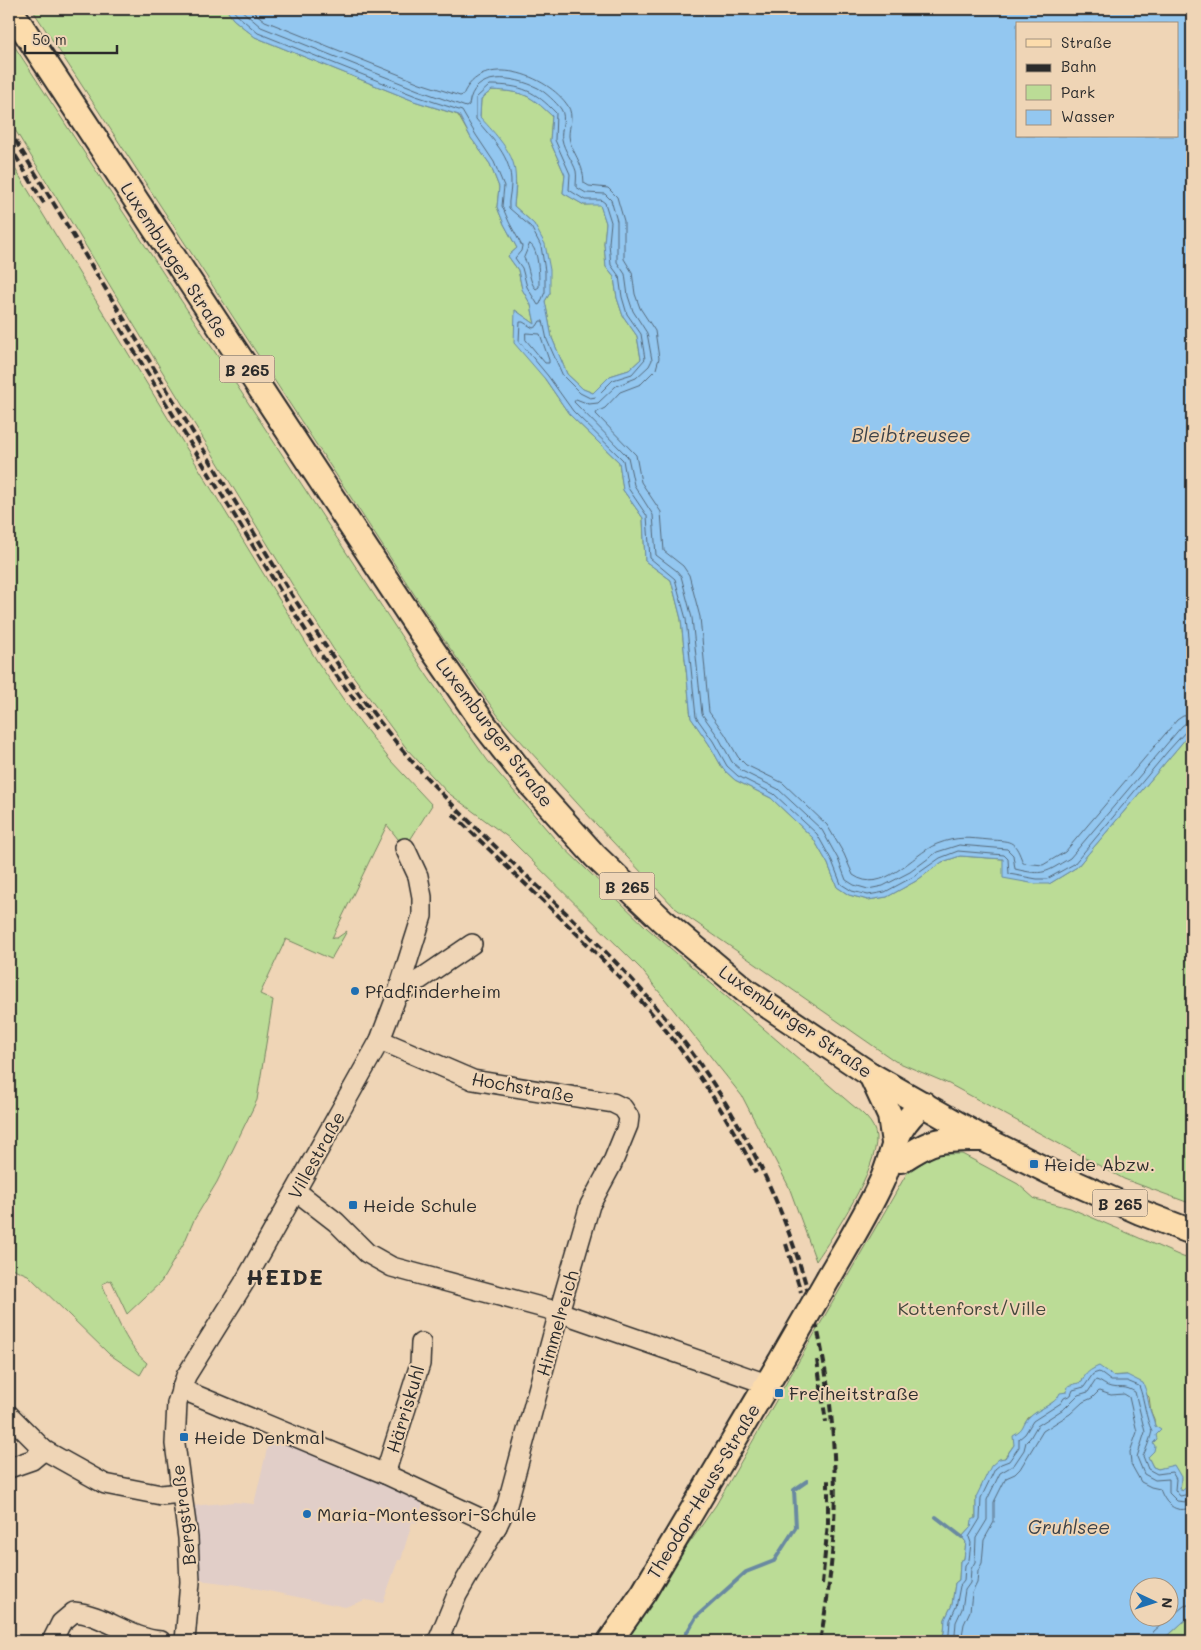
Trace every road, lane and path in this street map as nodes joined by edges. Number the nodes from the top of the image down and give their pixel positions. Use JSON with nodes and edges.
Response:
{"nodes":[{"id":1,"x":10,"y":9,"type":"edge"},
{"id":2,"x":405,"y":848,"type":"dead end"},
{"id":3,"x":472,"y":944,"type":"dead end"},
{"id":4,"x":397,"y":995,"type":"junction"},
{"id":5,"x":380,"y":1040,"type":"junction"},
{"id":6,"x":871,"y":1075,"type":"junction"},
{"id":7,"x":924,"y":1104,"type":"junction"},
{"id":8,"x":628,"y":1124,"type":"joint"},
{"id":9,"x":984,"y":1138,"type":"junction"},
{"id":10,"x":897,"y":1152,"type":"junction"},
{"id":11,"x":296,"y":1191,"type":"junction"},
{"id":12,"x":1192,"y":1232,"type":"edge"},
{"id":13,"x":559,"y":1312,"type":"junction"},
{"id":14,"x":421,"y":1342,"type":"dead end"},
{"id":15,"x":767,"y":1384,"type":"junction"},
{"id":16,"x":181,"y":1389,"type":"junction"},
{"id":17,"x":9,"y":1415,"type":"edge"},
{"id":18,"x":44,"y":1450,"type":"junction"},
{"id":19,"x":9,"y":1468,"type":"edge"},
{"id":20,"x":384,"y":1474,"type":"junction"},
{"id":21,"x":180,"y":1492,"type":"junction"},
{"id":22,"x":497,"y":1526,"type":"junction"},
{"id":23,"x":53,"y":1639,"type":"dead end"},
{"id":24,"x":161,"y":1641,"type":"edge"},
{"id":25,"x":184,"y":1641,"type":"edge"},
{"id":26,"x":438,"y":1641,"type":"edge"},
{"id":27,"x":610,"y":1641,"type":"edge"}],
"edges":[{"from":1,"to":6,"type":"main road","name":"Luxemburger Straße","number":"B 265"},
{"from":2,"to":4,"type":"street","name":"Villestraße"},
{"from":3,"to":4,"type":"street"},
{"from":4,"to":5,"type":"street","name":"Villestraße"},
{"from":5,"to":8,"type":"street","name":"Hochstraße"},
{"from":5,"to":11,"type":"street","name":"Villestraße"},
{"from":6,"to":7,"type":"main road","name":"Luxemburger Straße","number":"B 265"},
{"from":6,"to":10,"type":"main road"},
{"from":7,"to":9,"type":"main road","name":"Luxemburger Straße","number":"B 265"},
{"from":7,"to":10,"type":"main road","name":"Theodor-Heuss-Straße"},
{"from":8,"to":13,"type":"street","name":"Himmelreich"},
{"from":9,"to":10,"type":"main road"},
{"from":9,"to":12,"type":"main road","name":"Luxemburger Straße","number":"B 265"},
{"from":10,"to":15,"type":"main road","name":"Theodor-Heuss-Straße","bridge":true},
{"from":11,"to":13,"type":"street"},
{"from":11,"to":16,"type":"street","name":"Villestraße"},
{"from":13,"to":15,"type":"street"},
{"from":13,"to":22,"type":"street","name":"Himmelreich"},
{"from":14,"to":20,"type":"street","name":"Härriskuhl"},
{"from":15,"to":27,"type":"main road","name":"Theodor-Heuss-Straße"},
{"from":16,"to":20,"type":"street"},
{"from":16,"to":21,"type":"street","name":"Bergstraße"},
{"from":17,"to":18,"type":"street"},
{"from":18,"to":19,"type":"street"},
{"from":18,"to":21,"type":"street"},
{"from":20,"to":22,"type":"street"},
{"from":21,"to":25,"type":"street","name":"Bergstraße"},
{"from":22,"to":26,"type":"street","name":"Himmelreich"},
{"from":23,"to":24,"type":"street"}]}
